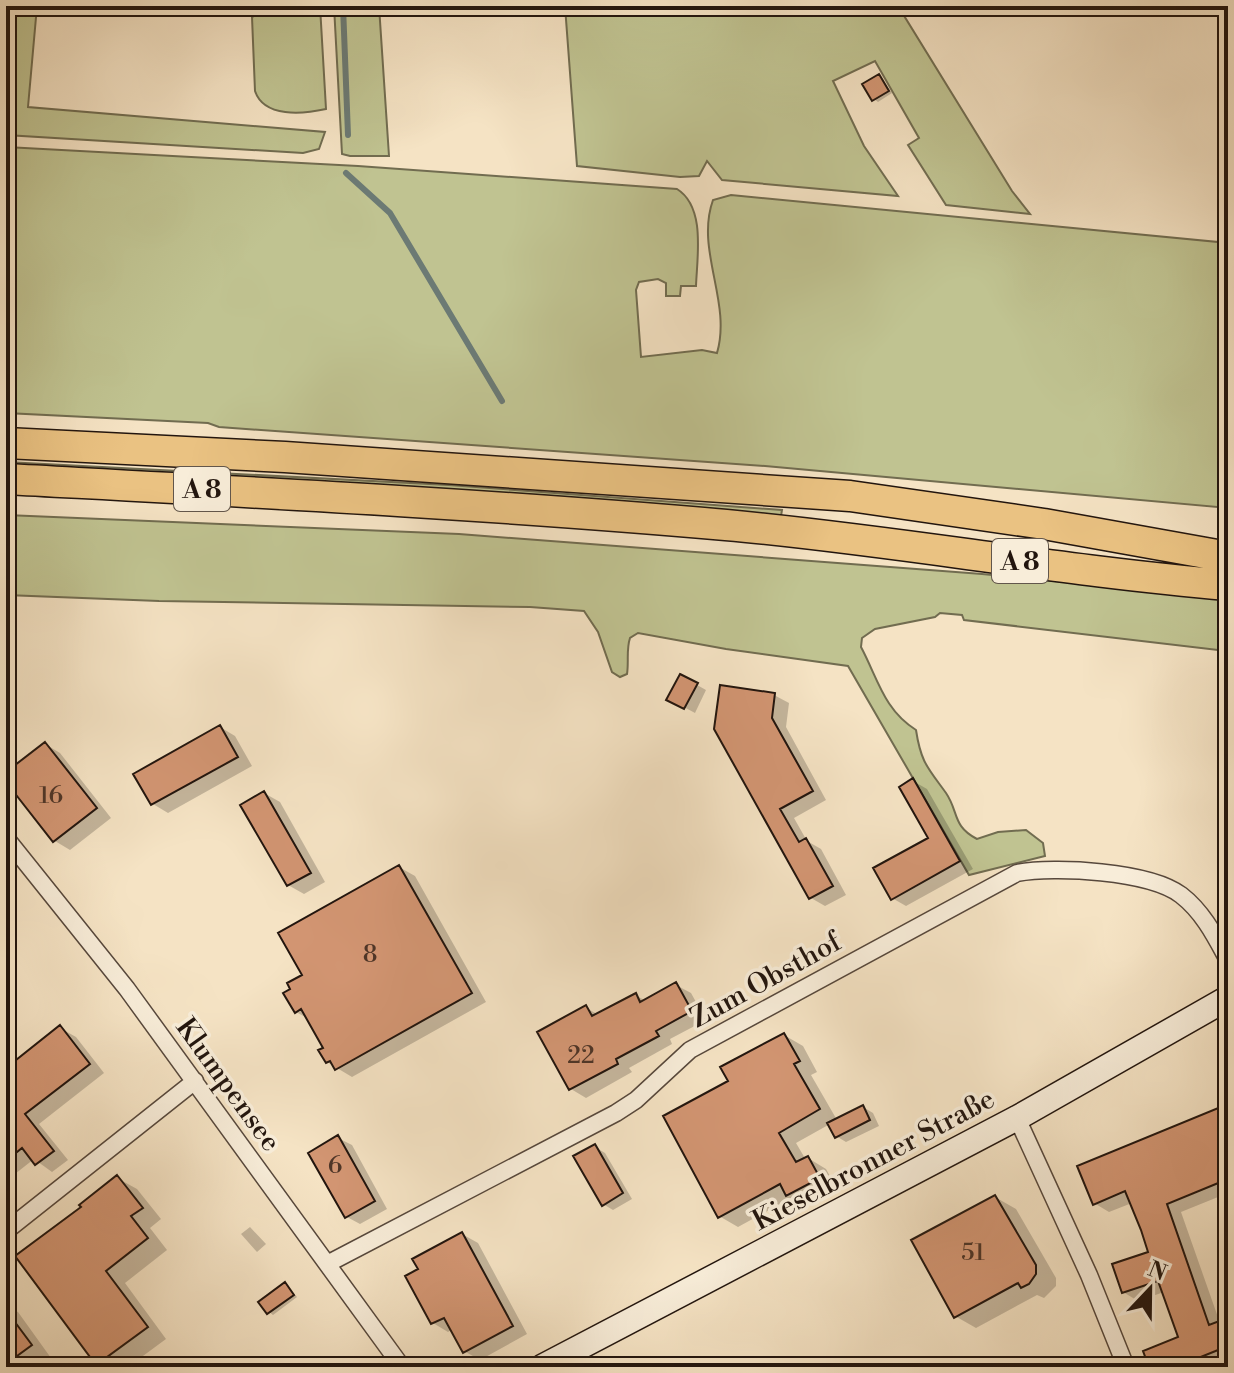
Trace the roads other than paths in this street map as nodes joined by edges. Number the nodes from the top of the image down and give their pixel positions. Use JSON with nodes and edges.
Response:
{"nodes":[{"id":1,"x":6,"y":443,"type":"edge"},
{"id":2,"x":6,"y":479,"type":"edge"},
{"id":3,"x":1228,"y":557,"type":"edge"},
{"id":4,"x":1228,"y":585,"type":"edge"},
{"id":5,"x":6,"y":838,"type":"edge"},
{"id":6,"x":1228,"y":960,"type":"edge"},
{"id":7,"x":1228,"y":998,"type":"edge"},
{"id":8,"x":195,"y":1081,"type":"junction"},
{"id":9,"x":1017,"y":1118,"type":"junction"},
{"id":10,"x":6,"y":1231,"type":"edge"},
{"id":11,"x":329,"y":1263,"type":"junction"},
{"id":12,"x":402,"y":1367,"type":"edge"},
{"id":13,"x":542,"y":1367,"type":"edge"},
{"id":14,"x":1126,"y":1367,"type":"edge"}],
"edges":[{"from":1,"to":3,"type":"highway","number":"A 8"},
{"from":2,"to":4,"type":"highway","number":"A 8"},
{"from":5,"to":8,"type":"street","name":"Klumpensee"},
{"from":6,"to":11,"type":"street","name":"Zum Obsthof"},
{"from":7,"to":9,"type":"street","name":"Kieselbronner Straße"},
{"from":8,"to":10,"type":"street"},
{"from":8,"to":11,"type":"street","name":"Klumpensee"},
{"from":9,"to":13,"type":"street","name":"Kieselbronner Straße"},
{"from":9,"to":14,"type":"street"},
{"from":11,"to":12,"type":"street","name":"Klumpensee"}]}
